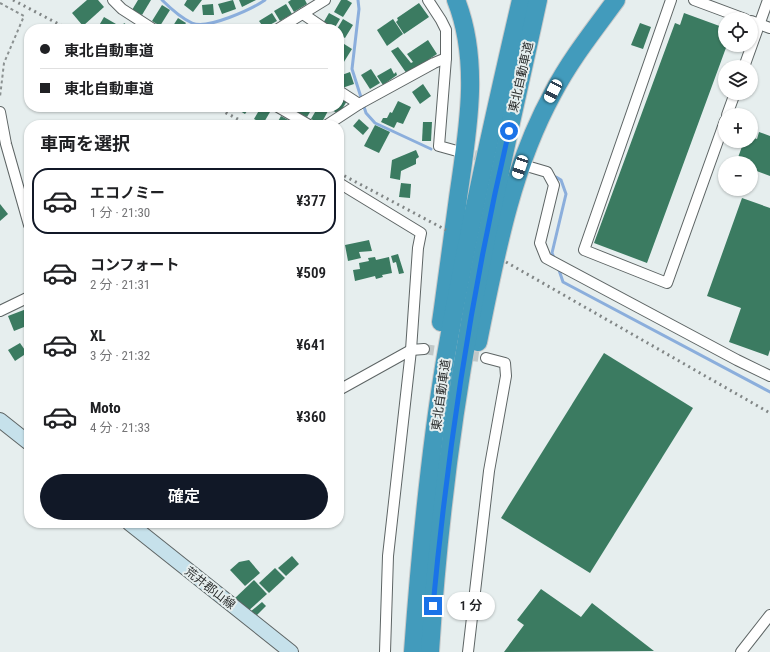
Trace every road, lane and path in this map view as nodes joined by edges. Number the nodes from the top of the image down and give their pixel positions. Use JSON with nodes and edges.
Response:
{"nodes":[{"id":1,"x":113,"y":0,"type":"edge"},
{"id":2,"x":325,"y":0,"type":"edge"},
{"id":3,"x":428,"y":0,"type":"edge"},
{"id":4,"x":456,"y":0,"type":"edge"},
{"id":5,"x":521,"y":0,"type":"edge"},
{"id":6,"x":538,"y":0,"type":"edge"},
{"id":7,"x":616,"y":0,"type":"edge"},
{"id":8,"x":671,"y":0,"type":"edge"},
{"id":9,"x":694,"y":0,"type":"edge"},
{"id":10,"x":768,"y":0,"type":"edge"},
{"id":11,"x":0,"y":2,"type":"edge"},
{"id":12,"x":726,"y":12,"type":"edge"},
{"id":13,"x":303,"y":14,"type":"junction"},
{"id":14,"x":758,"y":18,"type":"edge"},
{"id":15,"x":144,"y":24,"type":"edge"},
{"id":16,"x":286,"y":24,"type":"edge"},
{"id":17,"x":318,"y":24,"type":"edge"},
{"id":18,"x":758,"y":24,"type":"edge"},
{"id":19,"x":770,"y":28,"type":"edge"},
{"id":20,"x":446,"y":58,"type":"junction"},
{"id":21,"x":344,"y":94,"type":"edge"},
{"id":22,"x":0,"y":97,"type":"edge"},
{"id":23,"x":359,"y":104,"type":"junction"},
{"id":24,"x":0,"y":112,"type":"edge"},
{"id":25,"x":287,"y":112,"type":"edge"},
{"id":26,"x":300,"y":120,"type":"edge"},
{"id":27,"x":335,"y":120,"type":"edge"},
{"id":28,"x":718,"y":141,"type":"edge"},
{"id":29,"x":457,"y":151,"type":"tunnel mouth"},
{"id":30,"x":530,"y":167,"type":"tunnel mouth"},
{"id":31,"x":344,"y":186,"type":"edge"},
{"id":32,"x":24,"y":207,"type":"edge"},
{"id":33,"x":24,"y":299,"type":"edge"},
{"id":34,"x":0,"y":311,"type":"edge"},
{"id":35,"x":424,"y":349,"type":"tunnel mouth"},
{"id":36,"x":411,"y":350,"type":"junction"},
{"id":37,"x":486,"y":358,"type":"tunnel mouth"},
{"id":38,"x":770,"y":376,"type":"edge"},
{"id":39,"x":344,"y":387,"type":"edge"},
{"id":40,"x":0,"y":420,"type":"edge"},
{"id":41,"x":24,"y":439,"type":"edge"},
{"id":42,"x":435,"y":497,"type":"junction"},
{"id":43,"x":135,"y":528,"type":"edge"},
{"id":44,"x":770,"y":614,"type":"edge"},
{"id":45,"x":291,"y":652,"type":"edge"},
{"id":46,"x":384,"y":652,"type":"edge"},
{"id":47,"x":413,"y":652,"type":"edge"},
{"id":48,"x":430,"y":652,"type":"edge"},
{"id":49,"x":468,"y":652,"type":"edge"},
{"id":50,"x":741,"y":652,"type":"edge"}],
"edges":[{"from":1,"to":15,"type":"street"},
{"from":2,"to":13,"type":"street"},
{"from":3,"to":20,"type":"street"},
{"from":4,"to":42,"type":"highway"},
{"from":5,"to":42,"type":"highway","name":"東北自動車道"},
{"from":6,"to":42,"type":"highway","name":"東北自動車道"},
{"from":7,"to":42,"type":"highway"},
{"from":8,"to":28,"type":"street"},
{"from":9,"to":12,"type":"street"},
{"from":10,"to":14,"type":"street"},
{"from":11,"to":22,"type":"path"},
{"from":13,"to":16,"type":"street"},
{"from":13,"to":17,"type":"street"},
{"from":18,"to":19,"type":"street"},
{"from":20,"to":23,"type":"street"},
{"from":20,"to":29,"type":"street"},
{"from":21,"to":23,"type":"street"},
{"from":23,"to":27,"type":"street"},
{"from":24,"to":32,"type":"street"},
{"from":25,"to":26,"type":"street"},
{"from":30,"to":38,"type":"street"},
{"from":31,"to":36,"type":"street"},
{"from":33,"to":34,"type":"street"},
{"from":35,"to":36,"type":"street"},
{"from":36,"to":39,"type":"street"},
{"from":36,"to":46,"type":"street"},
{"from":37,"to":49,"type":"street"},
{"from":40,"to":41,"type":"main road"},
{"from":42,"to":47,"type":"highway","name":"東北自動車道"},
{"from":42,"to":48,"type":"highway","name":"東北自動車道"},
{"from":43,"to":45,"type":"main road","name":"荒井郡山線"},
{"from":44,"to":50,"type":"street"}]}
